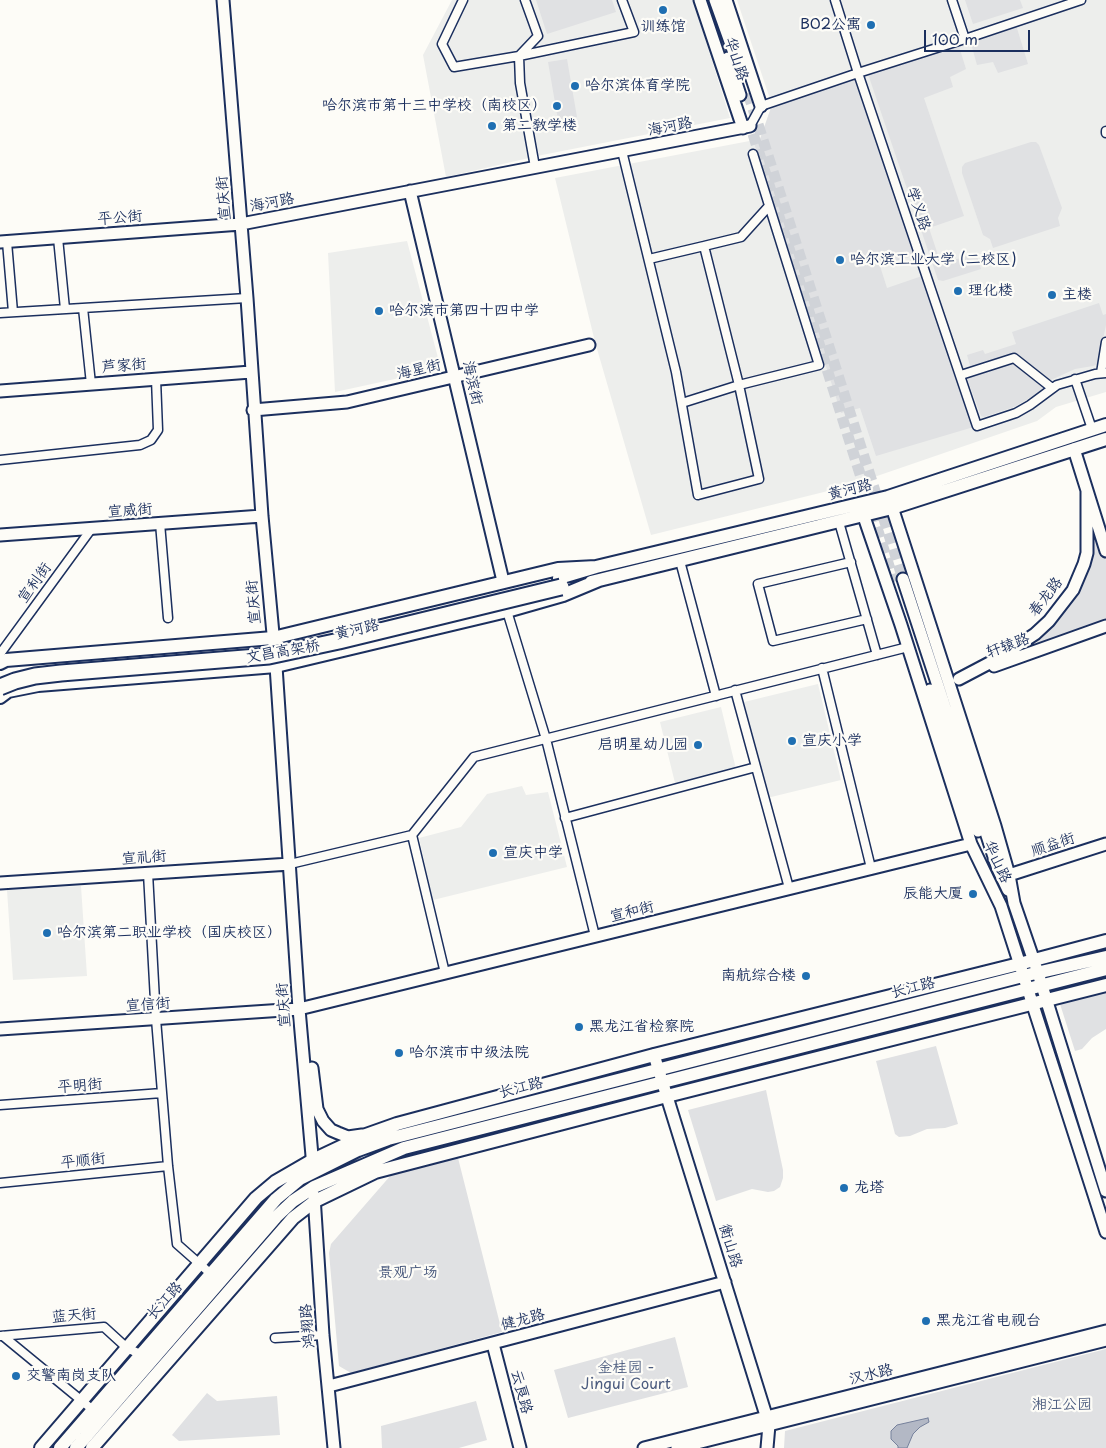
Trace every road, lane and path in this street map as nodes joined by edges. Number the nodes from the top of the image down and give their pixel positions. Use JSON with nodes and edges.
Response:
{"nodes":[{"id":1,"x":223,"y":0,"type":"edge"},
{"id":2,"x":462,"y":0,"type":"edge"},
{"id":3,"x":525,"y":0,"type":"edge"},
{"id":4,"x":622,"y":0,"type":"edge"},
{"id":5,"x":700,"y":0,"type":"edge"},
{"id":6,"x":708,"y":0,"type":"edge"},
{"id":7,"x":715,"y":0,"type":"edge"},
{"id":8,"x":726,"y":0,"type":"edge"},
{"id":9,"x":835,"y":0,"type":"edge"},
{"id":10,"x":952,"y":0,"type":"edge"},
{"id":11,"x":1081,"y":0,"type":"edge"},
{"id":12,"x":965,"y":40,"type":"junction"},
{"id":13,"x":519,"y":56,"type":"junction"},
{"id":14,"x":858,"y":73,"type":"junction"},
{"id":15,"x":761,"y":106,"type":"junction"},
{"id":16,"x":746,"y":127,"type":"junction"},
{"id":17,"x":622,"y":151,"type":"junction"},
{"id":18,"x":753,"y":154,"type":"dead end"},
{"id":19,"x":535,"y":167,"type":"junction"},
{"id":20,"x":410,"y":191,"type":"junction"},
{"id":21,"x":769,"y":206,"type":"junction"},
{"id":22,"x":241,"y":224,"type":"junction"},
{"id":23,"x":58,"y":238,"type":"junction"},
{"id":24,"x":4,"y":242,"type":"edge"},
{"id":25,"x":704,"y":246,"type":"junction"},
{"id":26,"x":649,"y":259,"type":"junction"},
{"id":27,"x":247,"y":298,"type":"junction"},
{"id":28,"x":83,"y":308,"type":"junction"},
{"id":29,"x":65,"y":309,"type":"junction"},
{"id":30,"x":13,"y":312,"type":"junction"},
{"id":31,"x":0,"y":313,"type":"edge"},
{"id":32,"x":1106,"y":342,"type":"edge"},
{"id":33,"x":589,"y":345,"type":"dead end"},
{"id":34,"x":251,"y":372,"type":"junction"},
{"id":35,"x":1103,"y":373,"type":"edge"},
{"id":36,"x":961,"y":375,"type":"junction"},
{"id":37,"x":455,"y":377,"type":"junction"},
{"id":38,"x":156,"y":379,"type":"junction"},
{"id":39,"x":1075,"y":379,"type":"junction"},
{"id":40,"x":91,"y":384,"type":"junction"},
{"id":41,"x":739,"y":385,"type":"junction"},
{"id":42,"x":1052,"y":388,"type":"junction"},
{"id":43,"x":0,"y":391,"type":"edge"},
{"id":44,"x":682,"y":403,"type":"junction"},
{"id":45,"x":253,"y":410,"type":"junction"},
{"id":46,"x":1106,"y":425,"type":"edge"},
{"id":47,"x":1092,"y":429,"type":"junction"},
{"id":48,"x":1106,"y":439,"type":"edge"},
{"id":49,"x":1074,"y":449,"type":"junction"},
{"id":50,"x":0,"y":460,"type":"edge"},
{"id":51,"x":1087,"y":490,"type":"junction"},
{"id":52,"x":890,"y":502,"type":"junction"},
{"id":53,"x":862,"y":510,"type":"junction"},
{"id":54,"x":262,"y":516,"type":"junction"},
{"id":55,"x":839,"y":522,"type":"junction"},
{"id":56,"x":160,"y":523,"type":"junction"},
{"id":57,"x":92,"y":528,"type":"junction"},
{"id":58,"x":0,"y":535,"type":"edge"},
{"id":59,"x":1106,"y":551,"type":"edge"},
{"id":60,"x":680,"y":561,"type":"junction"},
{"id":61,"x":851,"y":562,"type":"junction"},
{"id":62,"x":596,"y":567,"type":"junction"},
{"id":63,"x":599,"y":580,"type":"junction"},
{"id":64,"x":503,"y":581,"type":"junction"},
{"id":65,"x":560,"y":582,"type":"junction"},
{"id":66,"x":507,"y":611,"type":"junction"},
{"id":67,"x":168,"y":618,"type":"dead end"},
{"id":68,"x":866,"y":618,"type":"junction"},
{"id":69,"x":1106,"y":626,"type":"edge"},
{"id":70,"x":273,"y":638,"type":"junction"},
{"id":71,"x":908,"y":647,"type":"junction"},
{"id":72,"x":0,"y":654,"type":"edge"},
{"id":73,"x":877,"y":655,"type":"junction"},
{"id":74,"x":0,"y":663,"type":"edge"},
{"id":75,"x":276,"y":666,"type":"junction"},
{"id":76,"x":822,"y":668,"type":"junction"},
{"id":77,"x":0,"y":677,"type":"edge"},
{"id":78,"x":953,"y":681,"type":"junction"},
{"id":79,"x":0,"y":687,"type":"edge"},
{"id":80,"x":734,"y":690,"type":"junction"},
{"id":81,"x":716,"y":696,"type":"junction"},
{"id":82,"x":0,"y":697,"type":"edge"},
{"id":83,"x":546,"y":739,"type":"junction"},
{"id":84,"x":756,"y":767,"type":"junction"},
{"id":85,"x":565,"y":818,"type":"junction"},
{"id":86,"x":412,"y":835,"type":"junction"},
{"id":87,"x":971,"y":844,"type":"junction"},
{"id":88,"x":1106,"y":844,"type":"edge"},
{"id":89,"x":290,"y":864,"type":"junction"},
{"id":90,"x":871,"y":868,"type":"junction"},
{"id":91,"x":148,"y":873,"type":"junction"},
{"id":92,"x":1009,"y":875,"type":"junction"},
{"id":93,"x":0,"y":883,"type":"edge"},
{"id":94,"x":789,"y":888,"type":"junction"},
{"id":95,"x":1014,"y":903,"type":"junction"},
{"id":96,"x":1001,"y":906,"type":"junction"},
{"id":97,"x":595,"y":936,"type":"junction"},
{"id":98,"x":1106,"y":941,"type":"edge"},
{"id":99,"x":1106,"y":957,"type":"edge"},
{"id":100,"x":1034,"y":960,"type":"junction"},
{"id":101,"x":1106,"y":969,"type":"edge"},
{"id":102,"x":1021,"y":970,"type":"junction"},
{"id":103,"x":445,"y":973,"type":"junction"},
{"id":104,"x":1038,"y":973,"type":"junction"},
{"id":105,"x":1106,"y":985,"type":"edge"},
{"id":106,"x":1041,"y":986,"type":"junction"},
{"id":107,"x":1028,"y":989,"type":"junction"},
{"id":108,"x":1046,"y":1000,"type":"junction"},
{"id":109,"x":1032,"y":1003,"type":"junction"},
{"id":110,"x":302,"y":1008,"type":"junction"},
{"id":111,"x":156,"y":1019,"type":"junction"},
{"id":112,"x":0,"y":1029,"type":"edge"},
{"id":113,"x":654,"y":1055,"type":"junction"},
{"id":114,"x":661,"y":1076,"type":"junction"},
{"id":115,"x":162,"y":1093,"type":"junction"},
{"id":116,"x":667,"y":1096,"type":"junction"},
{"id":117,"x":0,"y":1105,"type":"edge"},
{"id":118,"x":366,"y":1135,"type":"junction"},
{"id":119,"x":168,"y":1166,"type":"junction"},
{"id":120,"x":313,"y":1166,"type":"junction"},
{"id":121,"x":0,"y":1182,"type":"edge"},
{"id":122,"x":314,"y":1187,"type":"junction"},
{"id":123,"x":1106,"y":1191,"type":"edge"},
{"id":124,"x":315,"y":1201,"type":"junction"},
{"id":125,"x":1106,"y":1232,"type":"edge"},
{"id":126,"x":200,"y":1264,"type":"junction"},
{"id":127,"x":211,"y":1274,"type":"junction"},
{"id":128,"x":725,"y":1282,"type":"junction"},
{"id":129,"x":1106,"y":1331,"type":"edge"},
{"id":130,"x":323,"y":1335,"type":"junction"},
{"id":131,"x":1,"y":1336,"type":"edge"},
{"id":132,"x":276,"y":1338,"type":"dead end"},
{"id":133,"x":1106,"y":1340,"type":"edge"},
{"id":134,"x":493,"y":1344,"type":"junction"},
{"id":135,"x":128,"y":1348,"type":"junction"},
{"id":136,"x":140,"y":1354,"type":"junction"},
{"id":137,"x":329,"y":1386,"type":"junction"},
{"id":138,"x":82,"y":1400,"type":"junction"},
{"id":139,"x":93,"y":1410,"type":"junction"},
{"id":140,"x":768,"y":1421,"type":"junction"},
{"id":141,"x":690,"y":1446,"type":"edge"},
{"id":142,"x":41,"y":1448,"type":"edge"},
{"id":143,"x":60,"y":1448,"type":"edge"},
{"id":144,"x":76,"y":1448,"type":"edge"},
{"id":145,"x":92,"y":1448,"type":"edge"},
{"id":146,"x":334,"y":1448,"type":"edge"},
{"id":147,"x":520,"y":1448,"type":"edge"},
{"id":148,"x":644,"y":1448,"type":"edge"},
{"id":149,"x":677,"y":1448,"type":"edge"},
{"id":150,"x":768,"y":1448,"type":"edge"}],
"edges":[{"from":1,"to":22,"type":"street","name":"宣庆街"},
{"from":2,"to":13,"type":"street"},
{"from":3,"to":13,"type":"street"},
{"from":4,"to":13,"type":"street"},
{"from":5,"to":16,"type":"street","name":"华山路"},
{"from":6,"to":7,"type":"street","name":"华山路"},
{"from":8,"to":15,"type":"street"},
{"from":9,"to":14,"type":"street","name":"学义路"},
{"from":10,"to":12,"type":"street"},
{"from":11,"to":12,"type":"street"},
{"from":12,"to":14,"type":"street"},
{"from":13,"to":19,"type":"street"},
{"from":14,"to":15,"type":"street"},
{"from":14,"to":36,"type":"street","name":"学义路"},
{"from":15,"to":16,"type":"street"},
{"from":16,"to":17,"type":"street","name":"海河路"},
{"from":17,"to":19,"type":"street","name":"海河路"},
{"from":17,"to":26,"type":"street"},
{"from":18,"to":21,"type":"street"},
{"from":19,"to":20,"type":"street","name":"海河路"},
{"from":20,"to":22,"type":"street","name":"海河路"},
{"from":20,"to":37,"type":"street","name":"海滨街"},
{"from":21,"to":25,"type":"street"},
{"from":21,"to":41,"type":"street"},
{"from":22,"to":23,"type":"street","name":"平公街"},
{"from":22,"to":27,"type":"street","name":"宣庆街"},
{"from":23,"to":24,"type":"street","name":"平公街"},
{"from":23,"to":29,"type":"street"},
{"from":24,"to":30,"type":"street"},
{"from":25,"to":26,"type":"street"},
{"from":25,"to":41,"type":"street"},
{"from":26,"to":44,"type":"street"},
{"from":27,"to":28,"type":"street"},
{"from":27,"to":34,"type":"street","name":"宣庆街"},
{"from":28,"to":29,"type":"street"},
{"from":28,"to":40,"type":"street"},
{"from":29,"to":30,"type":"street"},
{"from":30,"to":31,"type":"street"},
{"from":32,"to":35,"type":"street"},
{"from":33,"to":37,"type":"street","name":"海星街"},
{"from":34,"to":38,"type":"street","name":"芦家街"},
{"from":34,"to":45,"type":"street","name":"宣庆街"},
{"from":35,"to":39,"type":"street"},
{"from":36,"to":42,"type":"street"},
{"from":36,"to":42,"type":"street","name":"学义路"},
{"from":37,"to":45,"type":"street","name":"海星街"},
{"from":37,"to":64,"type":"street","name":"海滨街"},
{"from":38,"to":40,"type":"street","name":"芦家街"},
{"from":38,"to":50,"type":"street"},
{"from":39,"to":42,"type":"street"},
{"from":39,"to":47,"type":"street"},
{"from":40,"to":43,"type":"street","name":"芦家街"},
{"from":41,"to":44,"type":"street"},
{"from":41,"to":44,"type":"street"},
{"from":45,"to":54,"type":"street","name":"宣庆街"},
{"from":46,"to":47,"type":"main road","name":"黄河路"},
{"from":47,"to":52,"type":"main road","name":"黄河路"},
{"from":48,"to":49,"type":"main road","name":"黄河路"},
{"from":49,"to":51,"type":"street"},
{"from":49,"to":52,"type":"main road","name":"黄河路"},
{"from":51,"to":59,"type":"street"},
{"from":51,"to":78,"type":"street","name":"春龙路"},
{"from":52,"to":53,"type":"main road","name":"黄河路"},
{"from":52,"to":78,"type":"street","name":"华山路"},
{"from":53,"to":55,"type":"main road","name":"黄河路"},
{"from":53,"to":62,"type":"main road","name":"黄河路"},
{"from":53,"to":71,"type":"street","name":"华山路"},
{"from":54,"to":56,"type":"street","name":"宣威街"},
{"from":54,"to":70,"type":"street","name":"宣庆街"},
{"from":55,"to":60,"type":"main road","name":"黄河路"},
{"from":55,"to":61,"type":"street"},
{"from":56,"to":57,"type":"street","name":"宣威街"},
{"from":56,"to":67,"type":"street"},
{"from":57,"to":58,"type":"street","name":"宣威街"},
{"from":57,"to":72,"type":"street","name":"宣利街"},
{"from":60,"to":63,"type":"main road","name":"黄河路"},
{"from":60,"to":81,"type":"street"},
{"from":61,"to":68,"type":"street"},
{"from":61,"to":68,"type":"street"},
{"from":62,"to":64,"type":"main road","name":"黄河路"},
{"from":62,"to":65,"type":"main road","name":"黄河路"},
{"from":63,"to":65,"type":"main road","name":"黄河路"},
{"from":63,"to":66,"type":"main road","name":"黄河路"},
{"from":64,"to":70,"type":"main road","name":"黄河路"},
{"from":65,"to":77,"type":"highway","name":"文昌高架桥"},
{"from":65,"to":79,"type":"highway","name":"文昌高架桥","bridge":true},
{"from":66,"to":75,"type":"main road","name":"黄河路"},
{"from":66,"to":83,"type":"street"},
{"from":68,"to":73,"type":"street"},
{"from":69,"to":78,"type":"street","name":"轩辕路"},
{"from":70,"to":74,"type":"main road","name":"黄河路"},
{"from":70,"to":75,"type":"street","name":"宣庆街"},
{"from":71,"to":73,"type":"street"},
{"from":71,"to":87,"type":"street","name":"华山路"},
{"from":73,"to":76,"type":"street"},
{"from":75,"to":82,"type":"main road","name":"黄河路"},
{"from":75,"to":89,"type":"street","name":"宣庆街"},
{"from":76,"to":80,"type":"street"},
{"from":76,"to":90,"type":"street"},
{"from":78,"to":92,"type":"street","name":"华山路"},
{"from":80,"to":81,"type":"street"},
{"from":80,"to":84,"type":"street"},
{"from":81,"to":83,"type":"street"},
{"from":83,"to":85,"type":"street"},
{"from":83,"to":86,"type":"street"},
{"from":84,"to":85,"type":"street"},
{"from":84,"to":94,"type":"street"},
{"from":85,"to":97,"type":"street"},
{"from":86,"to":89,"type":"street"},
{"from":86,"to":103,"type":"street"},
{"from":87,"to":90,"type":"street","name":"宣和街"},
{"from":87,"to":96,"type":"street","name":"华山路"},
{"from":88,"to":92,"type":"street","name":"顺益街"},
{"from":89,"to":91,"type":"street","name":"宣礼街"},
{"from":89,"to":110,"type":"street","name":"宣庆街"},
{"from":90,"to":94,"type":"street","name":"宣和街"},
{"from":91,"to":93,"type":"street","name":"宣礼街"},
{"from":91,"to":111,"type":"street"},
{"from":92,"to":95,"type":"street","name":"华山路"},
{"from":94,"to":97,"type":"street","name":"宣和街"},
{"from":95,"to":96,"type":"street"},
{"from":95,"to":100,"type":"street","name":"华山路"},
{"from":96,"to":102,"type":"street","name":"华山路"},
{"from":97,"to":103,"type":"street","name":"宣和街"},
{"from":98,"to":100,"type":"main road"},
{"from":99,"to":104,"type":"main road","name":"长江路"},
{"from":100,"to":102,"type":"main road"},
{"from":100,"to":104,"type":"street","name":"华山路"},
{"from":101,"to":106,"type":"main road","name":"长江路"},
{"from":102,"to":104,"type":"main road","name":"长江路"},
{"from":102,"to":107,"type":"street","name":"华山路"},
{"from":102,"to":113,"type":"main road"},
{"from":102,"to":114,"type":"main road","name":"长江路"},
{"from":103,"to":110,"type":"street","name":"宣和街"},
{"from":104,"to":106,"type":"street","name":"华山路"},
{"from":105,"to":108,"type":"main road"},
{"from":106,"to":107,"type":"main road","name":"长江路"},
{"from":106,"to":108,"type":"street","name":"华山路"},
{"from":107,"to":109,"type":"street","name":"华山路"},
{"from":107,"to":114,"type":"main road","name":"长江路"},
{"from":108,"to":109,"type":"main road"},
{"from":108,"to":123,"type":"street","name":"华山路"},
{"from":109,"to":116,"type":"main road"},
{"from":109,"to":125,"type":"street","name":"华山路"},
{"from":110,"to":111,"type":"street","name":"宣信街"},
{"from":110,"to":118,"type":"street"},
{"from":110,"to":120,"type":"street","name":"宣庆街"},
{"from":111,"to":112,"type":"street","name":"宣信街"},
{"from":111,"to":115,"type":"street"},
{"from":113,"to":114,"type":"street","name":"衡山路"},
{"from":113,"to":118,"type":"main road"},
{"from":114,"to":116,"type":"street","name":"衡山路"},
{"from":114,"to":120,"type":"main road","name":"长江路"},
{"from":114,"to":122,"type":"main road","name":"长江路"},
{"from":115,"to":117,"type":"street","name":"平明街"},
{"from":115,"to":119,"type":"street"},
{"from":116,"to":124,"type":"main road"},
{"from":116,"to":128,"type":"street","name":"衡山路"},
{"from":118,"to":120,"type":"main road"},
{"from":119,"to":121,"type":"street","name":"平顺街"},
{"from":119,"to":126,"type":"street"},
{"from":120,"to":122,"type":"street","name":"宣庆街"},
{"from":120,"to":126,"type":"main road"},
{"from":120,"to":127,"type":"main road","name":"长江路"},
{"from":122,"to":124,"type":"street","name":"宣庆街"},
{"from":122,"to":144,"type":"main road","name":"长江路"},
{"from":124,"to":130,"type":"street","name":"鸿翔路"},
{"from":124,"to":145,"type":"main road"},
{"from":126,"to":127,"type":"street"},
{"from":126,"to":135,"type":"main road"},
{"from":127,"to":136,"type":"main road","name":"长江路"},
{"from":128,"to":134,"type":"street","name":"健龙路"},
{"from":128,"to":140,"type":"street","name":"衡山路"},
{"from":129,"to":140,"type":"street","name":"汉水路"},
{"from":130,"to":132,"type":"street"},
{"from":130,"to":137,"type":"street","name":"鸿翔路"},
{"from":131,"to":135,"type":"street","name":"蓝天街"},
{"from":131,"to":138,"type":"street"},
{"from":133,"to":140,"type":"street","name":"汉水路"},
{"from":134,"to":137,"type":"street","name":"健龙路"},
{"from":134,"to":147,"type":"street","name":"云良路"},
{"from":135,"to":136,"type":"street","name":"蓝天街"},
{"from":135,"to":138,"type":"main road"},
{"from":136,"to":139,"type":"main road","name":"长江路"},
{"from":137,"to":146,"type":"street","name":"鸿翔路"},
{"from":138,"to":139,"type":"street"},
{"from":138,"to":142,"type":"main road"},
{"from":139,"to":143,"type":"main road","name":"长江路"},
{"from":140,"to":141,"type":"street","name":"汉水路"},
{"from":140,"to":148,"type":"street","name":"汉水路"},
{"from":140,"to":150,"type":"street","name":"衡山路"},
{"from":141,"to":149,"type":"street","name":"汉水路"}]}
